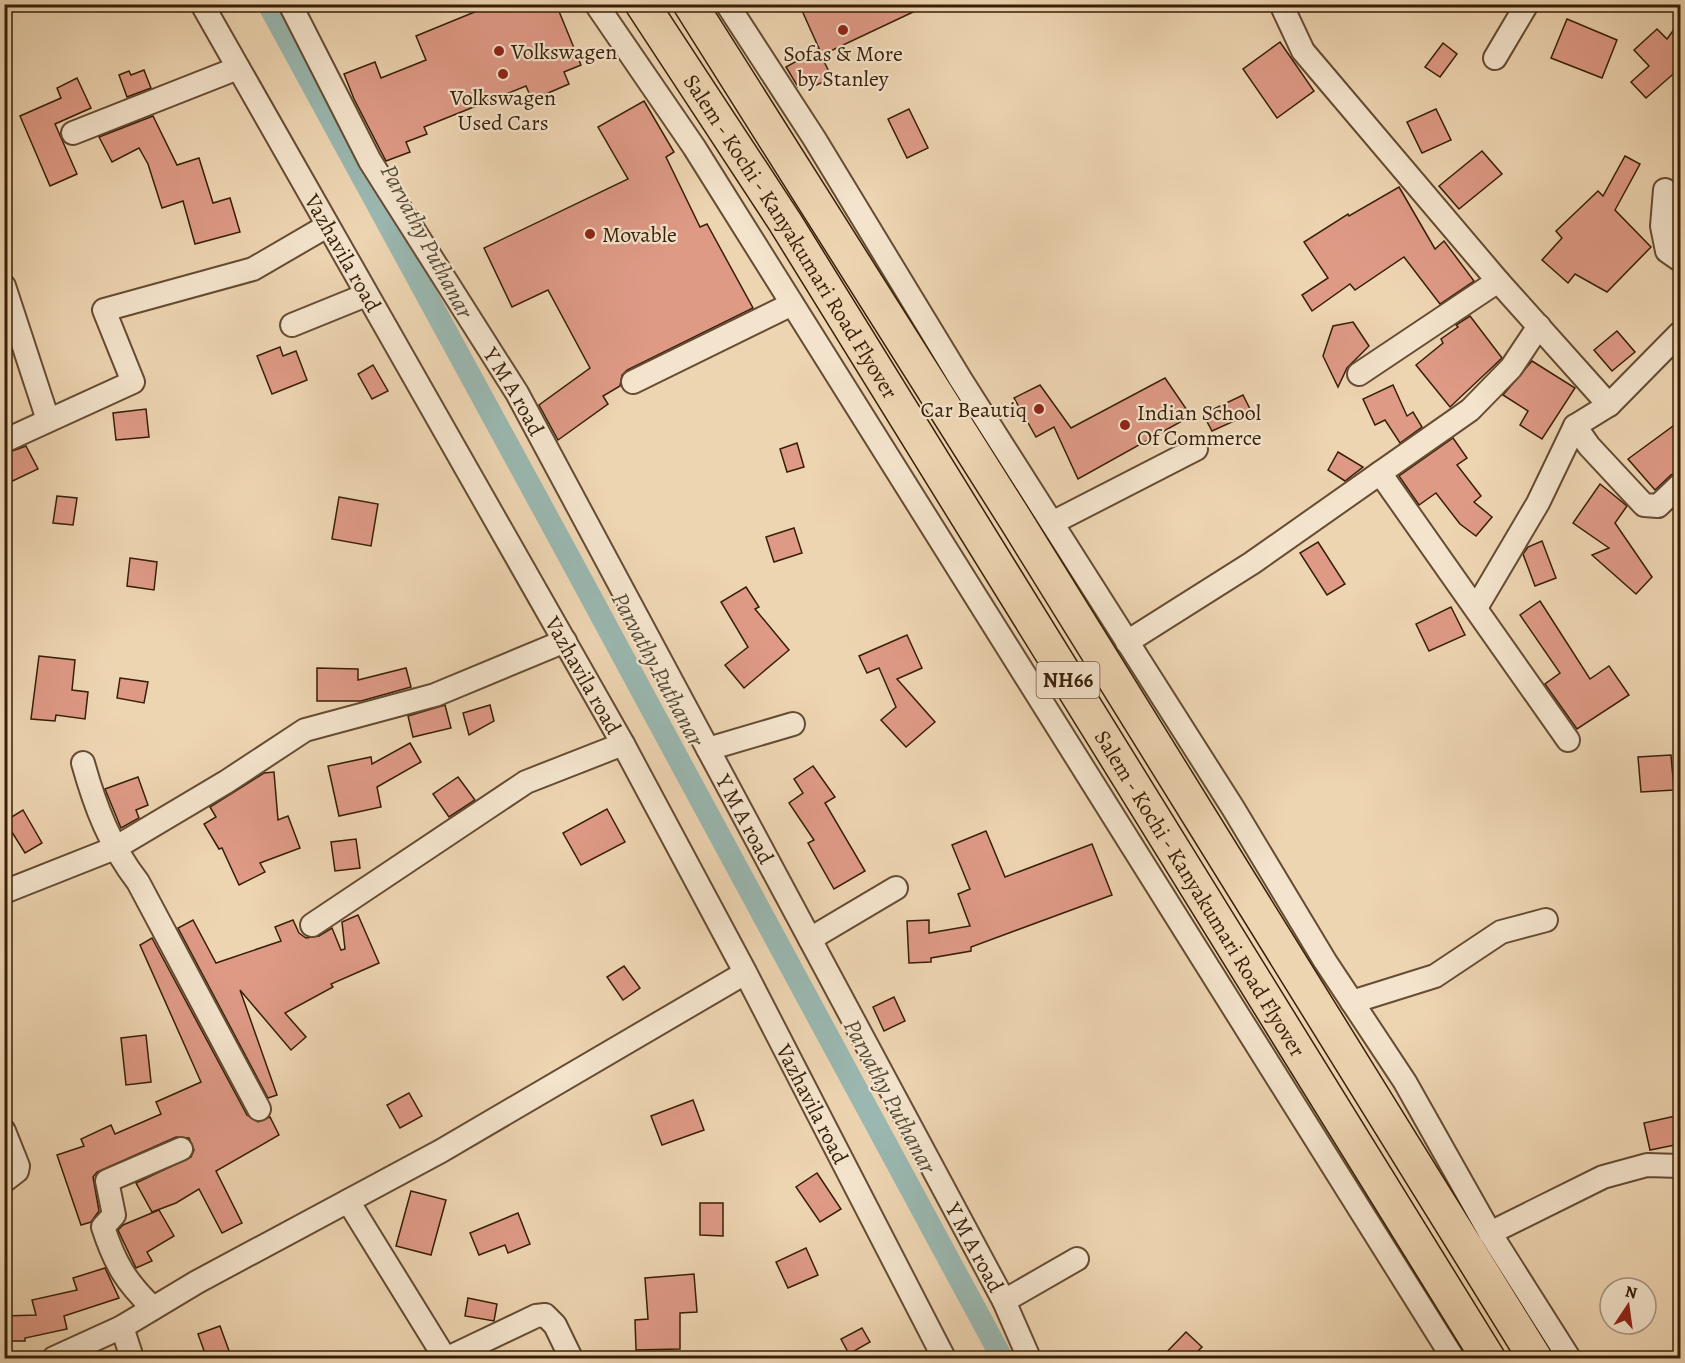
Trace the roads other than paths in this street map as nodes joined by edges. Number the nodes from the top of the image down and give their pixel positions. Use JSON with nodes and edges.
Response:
{"nodes":[{"id":1,"x":202,"y":4,"type":"edge"},
{"id":2,"x":290,"y":4,"type":"edge"},
{"id":3,"x":596,"y":4,"type":"edge"},
{"id":4,"x":642,"y":4,"type":"edge"},
{"id":5,"x":690,"y":4,"type":"edge"},
{"id":6,"x":727,"y":4,"type":"edge"},
{"id":7,"x":1281,"y":4,"type":"edge"},
{"id":8,"x":1527,"y":4,"type":"edge"},
{"id":9,"x":1495,"y":58,"type":"dead end"},
{"id":10,"x":238,"y":68,"type":"junction"},
{"id":11,"x":73,"y":134,"type":"dead end"},
{"id":12,"x":1665,"y":190,"type":"dead end"},
{"id":13,"x":327,"y":226,"type":"junction"},
{"id":14,"x":1680,"y":260,"type":"edge"},
{"id":15,"x":1498,"y":281,"type":"junction"},
{"id":16,"x":4,"y":286,"type":"edge"},
{"id":17,"x":366,"y":295,"type":"junction"},
{"id":18,"x":792,"y":304,"type":"junction"},
{"id":19,"x":292,"y":325,"type":"dead end"},
{"id":20,"x":1539,"y":326,"type":"junction"},
{"id":21,"x":1680,"y":333,"type":"edge"},
{"id":22,"x":1359,"y":374,"type":"dead end"},
{"id":23,"x":633,"y":382,"type":"dead end"},
{"id":24,"x":1609,"y":405,"type":"junction"},
{"id":25,"x":48,"y":420,"type":"junction"},
{"id":26,"x":1575,"y":426,"type":"junction"},
{"id":27,"x":4,"y":441,"type":"edge"},
{"id":28,"x":1196,"y":449,"type":"dead end"},
{"id":29,"x":1380,"y":473,"type":"junction"},
{"id":30,"x":1680,"y":484,"type":"edge"},
{"id":31,"x":1052,"y":523,"type":"junction"},
{"id":32,"x":1476,"y":608,"type":"junction"},
{"id":33,"x":565,"y":641,"type":"junction"},
{"id":34,"x":1127,"y":642,"type":"junction"},
{"id":35,"x":793,"y":724,"type":"dead end"},
{"id":36,"x":1568,"y":740,"type":"dead end"},
{"id":37,"x":623,"y":744,"type":"junction"},
{"id":38,"x":708,"y":749,"type":"junction"},
{"id":39,"x":83,"y":763,"type":"dead end"},
{"id":40,"x":115,"y":848,"type":"junction"},
{"id":41,"x":896,"y":888,"type":"dead end"},
{"id":42,"x":4,"y":892,"type":"edge"},
{"id":43,"x":1546,"y":920,"type":"dead end"},
{"id":44,"x":312,"y":925,"type":"dead end"},
{"id":45,"x":810,"y":939,"type":"junction"},
{"id":46,"x":745,"y":973,"type":"junction"},
{"id":47,"x":1352,"y":1002,"type":"junction"},
{"id":48,"x":259,"y":1109,"type":"dead end"},
{"id":49,"x":4,"y":1131,"type":"edge"},
{"id":50,"x":181,"y":1149,"type":"dead end"},
{"id":51,"x":1680,"y":1166,"type":"edge"},
{"id":52,"x":4,"y":1181,"type":"edge"},
{"id":53,"x":348,"y":1201,"type":"junction"},
{"id":54,"x":1490,"y":1233,"type":"junction"},
{"id":55,"x":1077,"y":1259,"type":"dead end"},
{"id":56,"x":1004,"y":1301,"type":"junction"},
{"id":57,"x":153,"y":1308,"type":"junction"},
{"id":58,"x":122,"y":1328,"type":"junction"},
{"id":59,"x":54,"y":1359,"type":"edge"},
{"id":60,"x":132,"y":1359,"type":"edge"},
{"id":61,"x":446,"y":1359,"type":"edge"},
{"id":62,"x":571,"y":1359,"type":"edge"},
{"id":63,"x":944,"y":1359,"type":"edge"},
{"id":64,"x":1029,"y":1359,"type":"edge"},
{"id":65,"x":1453,"y":1359,"type":"edge"},
{"id":66,"x":1488,"y":1359,"type":"edge"},
{"id":67,"x":1535,"y":1359,"type":"edge"},
{"id":68,"x":1569,"y":1359,"type":"edge"}],
"edges":[{"from":1,"to":10,"type":"street","name":"Vazhavila road"},
{"from":2,"to":38,"type":"street","name":"Y M A road"},
{"from":3,"to":18,"type":"street"},
{"from":4,"to":66,"type":"highway","name":"Salem - Kochi - Kanyakumari Road Flyover","number":"NH66"},
{"from":5,"to":67,"type":"highway","name":"Salem - Kochi - Kanyakumari Road Flyover","number":"NH66"},
{"from":6,"to":31,"type":"street"},
{"from":7,"to":15,"type":"street"},
{"from":8,"to":9,"type":"street"},
{"from":10,"to":11,"type":"street"},
{"from":10,"to":13,"type":"street","name":"Vazhavila road"},
{"from":12,"to":14,"type":"street"},
{"from":13,"to":17,"type":"street","name":"Vazhavila road"},
{"from":13,"to":25,"type":"street"},
{"from":15,"to":20,"type":"street"},
{"from":15,"to":22,"type":"street"},
{"from":16,"to":25,"type":"street"},
{"from":17,"to":19,"type":"street"},
{"from":17,"to":33,"type":"street","name":"Vazhavila road"},
{"from":18,"to":23,"type":"street"},
{"from":18,"to":65,"type":"street"},
{"from":20,"to":24,"type":"street"},
{"from":20,"to":29,"type":"street"},
{"from":21,"to":24,"type":"street"},
{"from":24,"to":26,"type":"street"},
{"from":25,"to":27,"type":"street"},
{"from":26,"to":30,"type":"street"},
{"from":26,"to":32,"type":"street"},
{"from":28,"to":31,"type":"street"},
{"from":29,"to":32,"type":"street"},
{"from":29,"to":34,"type":"street"},
{"from":31,"to":34,"type":"street"},
{"from":32,"to":36,"type":"street"},
{"from":33,"to":37,"type":"street","name":"Vazhavila road"},
{"from":33,"to":40,"type":"street"},
{"from":34,"to":47,"type":"street"},
{"from":35,"to":38,"type":"street"},
{"from":37,"to":44,"type":"street"},
{"from":37,"to":46,"type":"street","name":"Vazhavila road"},
{"from":38,"to":45,"type":"street","name":"Y M A road"},
{"from":39,"to":40,"type":"street"},
{"from":40,"to":42,"type":"street"},
{"from":40,"to":48,"type":"street"},
{"from":41,"to":45,"type":"street"},
{"from":43,"to":47,"type":"street"},
{"from":45,"to":56,"type":"street","name":"Y M A road"},
{"from":46,"to":53,"type":"street"},
{"from":46,"to":63,"type":"street","name":"Vazhavila road"},
{"from":47,"to":54,"type":"street"},
{"from":49,"to":52,"type":"street"},
{"from":50,"to":57,"type":"street"},
{"from":51,"to":54,"type":"street"},
{"from":53,"to":57,"type":"street"},
{"from":53,"to":61,"type":"street"},
{"from":54,"to":68,"type":"street"},
{"from":55,"to":56,"type":"street"},
{"from":56,"to":64,"type":"street","name":"Y M A road"},
{"from":57,"to":58,"type":"street"},
{"from":58,"to":59,"type":"street"},
{"from":58,"to":60,"type":"street"},
{"from":61,"to":62,"type":"street"}]}
